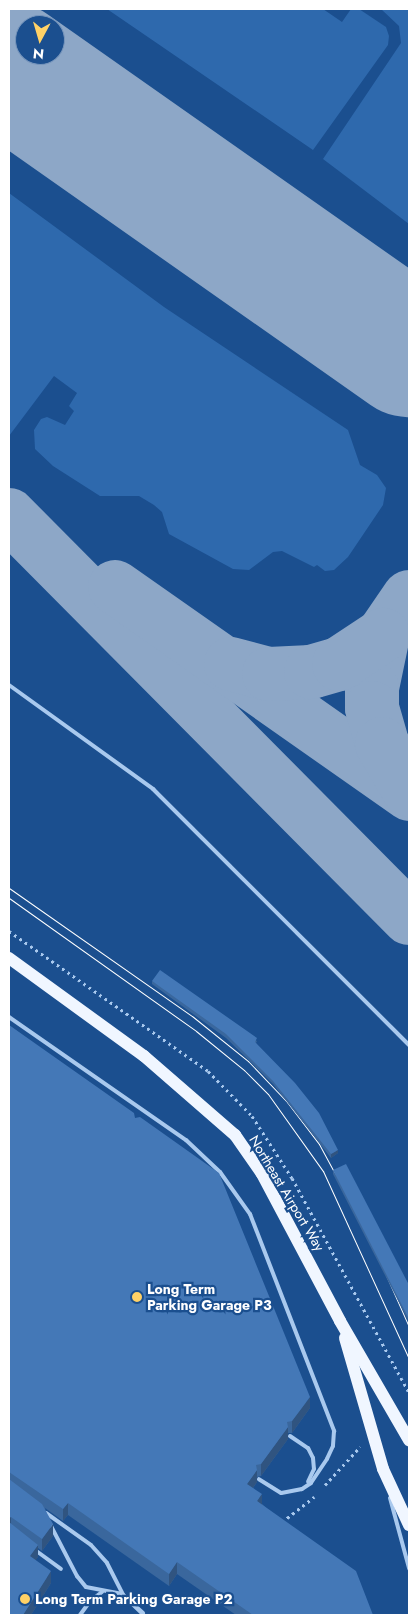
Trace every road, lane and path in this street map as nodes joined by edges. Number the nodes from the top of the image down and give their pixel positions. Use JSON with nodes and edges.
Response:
{"nodes":[{"id":1,"x":9,"y":685,"type":"edge"},
{"id":2,"x":9,"y":958,"type":"edge"},
{"id":3,"x":9,"y":1017,"type":"edge"},
{"id":4,"x":409,"y":1045,"type":"edge"},
{"id":5,"x":148,"y":1114,"type":"junction"},
{"id":6,"x":142,"y":1120,"type":"edge"},
{"id":7,"x":340,"y":1321,"type":"junction"},
{"id":8,"x":290,"y":1436,"type":"edge"},
{"id":9,"x":409,"y":1440,"type":"edge"},
{"id":10,"x":383,"y":1469,"type":"junction"},
{"id":11,"x":37,"y":1507,"type":"edge"},
{"id":12,"x":44,"y":1512,"type":"junction"},
{"id":13,"x":409,"y":1525,"type":"edge"},
{"id":14,"x":31,"y":1548,"type":"edge"},
{"id":15,"x":409,"y":1568,"type":"edge"},
{"id":16,"x":62,"y":1569,"type":"dead end"},
{"id":17,"x":101,"y":1592,"type":"junction"},
{"id":18,"x":80,"y":1615,"type":"edge"},
{"id":19,"x":145,"y":1615,"type":"edge"}],
"edges":[{"from":1,"to":4,"type":"lane"},
{"from":2,"to":7,"type":"main road","name":"Northeast Airport Way"},
{"from":3,"to":5,"type":"lane"},
{"from":5,"to":6,"type":"lane"},
{"from":5,"to":8,"type":"lane"},
{"from":7,"to":9,"type":"main road","name":"Northeast Airport Way"},
{"from":7,"to":10,"type":"main road"},
{"from":10,"to":13,"type":"main road"},
{"from":10,"to":15,"type":"lane"},
{"from":11,"to":12,"type":"lane"},
{"from":12,"to":17,"type":"lane","bridge":true},
{"from":12,"to":19,"type":"lane","bridge":true},
{"from":14,"to":16,"type":"lane"},
{"from":17,"to":18,"type":"lane","bridge":true},
{"from":17,"to":19,"type":"lane","bridge":true},
{"from":18,"to":19,"type":"lane","bridge":true}]}
